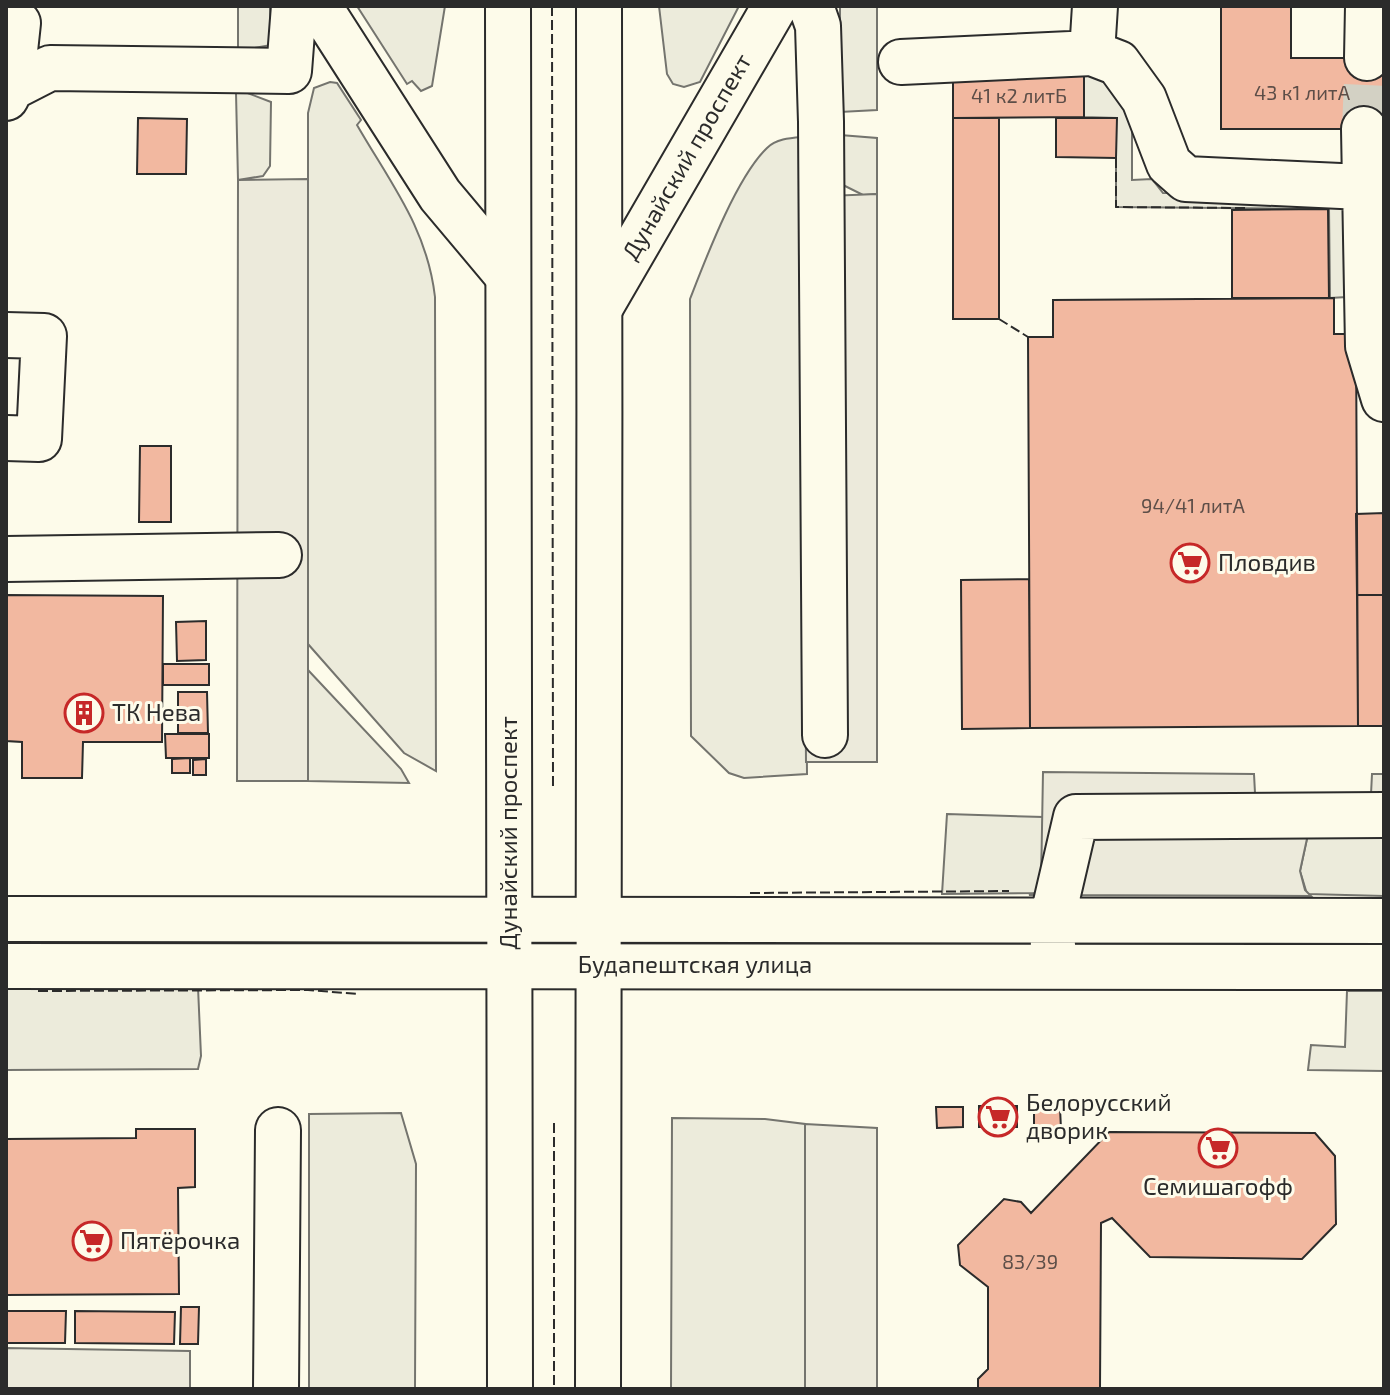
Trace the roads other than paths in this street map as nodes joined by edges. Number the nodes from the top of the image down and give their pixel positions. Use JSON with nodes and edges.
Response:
{"nodes":[{"id":1,"x":294,"y":6,"type":"edge"},
{"id":2,"x":319,"y":6,"type":"edge"},
{"id":3,"x":508,"y":6,"type":"edge"},
{"id":4,"x":599,"y":6,"type":"edge"},
{"id":5,"x":775,"y":6,"type":"edge"},
{"id":6,"x":811,"y":6,"type":"edge"},
{"id":7,"x":1095,"y":6,"type":"edge"},
{"id":8,"x":1368,"y":6,"type":"edge"},
{"id":9,"x":16,"y":14,"type":"edge"},
{"id":10,"x":1092,"y":53,"type":"junction"},
{"id":11,"x":1367,"y":58,"type":"tunnel mouth"},
{"id":12,"x":901,"y":62,"type":"dead end"},
{"id":13,"x":50,"y":68,"type":"junction"},
{"id":14,"x":8,"y":93,"type":"edge"},
{"id":15,"x":1364,"y":129,"type":"tunnel mouth"},
{"id":16,"x":1376,"y":188,"type":"edge"},
{"id":17,"x":508,"y":276,"type":"junction"},
{"id":18,"x":600,"y":308,"type":"junction"},
{"id":19,"x":6,"y":335,"type":"edge"},
{"id":20,"x":1384,"y":399,"type":"edge"},
{"id":21,"x":6,"y":438,"type":"edge"},
{"id":22,"x":279,"y":555,"type":"dead end"},
{"id":23,"x":6,"y":559,"type":"edge"},
{"id":24,"x":825,"y":735,"type":"dead end"},
{"id":25,"x":1384,"y":815,"type":"edge"},
{"id":26,"x":509,"y":918,"type":"junction"},
{"id":27,"x":6,"y":919,"type":"edge"},
{"id":28,"x":598,"y":919,"type":"junction"},
{"id":29,"x":1052,"y":920,"type":"junction"},
{"id":30,"x":1384,"y":921,"type":"edge"},
{"id":31,"x":509,"y":963,"type":"junction"},
{"id":32,"x":598,"y":965,"type":"junction"},
{"id":33,"x":6,"y":966,"type":"edge"},
{"id":34,"x":1054,"y":966,"type":"junction"},
{"id":35,"x":1384,"y":967,"type":"edge"},
{"id":36,"x":278,"y":1130,"type":"dead end"},
{"id":37,"x":276,"y":1389,"type":"edge"},
{"id":38,"x":510,"y":1389,"type":"edge"},
{"id":39,"x":598,"y":1389,"type":"edge"}],
"edges":[{"from":1,"to":13,"type":"street"},
{"from":2,"to":17,"type":"street"},
{"from":3,"to":17,"type":"street","name":"Дунайский проспект"},
{"from":4,"to":18,"type":"street","name":"Дунайский проспект"},
{"from":5,"to":18,"type":"street","name":"Дунайский проспект"},
{"from":6,"to":24,"type":"street"},
{"from":7,"to":10,"type":"street"},
{"from":8,"to":11,"type":"street"},
{"from":9,"to":13,"type":"street"},
{"from":9,"to":14,"type":"street"},
{"from":10,"to":12,"type":"street"},
{"from":10,"to":16,"type":"street"},
{"from":13,"to":14,"type":"street"},
{"from":15,"to":16,"type":"street"},
{"from":16,"to":20,"type":"street"},
{"from":17,"to":26,"type":"street","name":"Дунайский проспект"},
{"from":18,"to":28,"type":"street","name":"Дунайский проспект"},
{"from":19,"to":21,"type":"street"},
{"from":22,"to":23,"type":"street"},
{"from":25,"to":29,"type":"street"},
{"from":26,"to":27,"type":"street","name":"Будапештская улица"},
{"from":26,"to":28,"type":"street","name":"Будапештская улица"},
{"from":26,"to":31,"type":"street","name":"Дунайский проспект"},
{"from":28,"to":29,"type":"street","name":"Будапештская улица"},
{"from":28,"to":32,"type":"street","name":"Дунайский проспект"},
{"from":29,"to":30,"type":"street","name":"Будапештская улица"},
{"from":29,"to":34,"type":"street"},
{"from":31,"to":32,"type":"street","name":"Будапештская улица"},
{"from":31,"to":33,"type":"street","name":"Будапештская улица"},
{"from":31,"to":38,"type":"street","name":"Дунайский проспект"},
{"from":32,"to":34,"type":"street","name":"Будапештская улица"},
{"from":32,"to":39,"type":"street","name":"Дунайский проспект"},
{"from":34,"to":35,"type":"street","name":"Будапештская улица"},
{"from":36,"to":37,"type":"street"}]}
